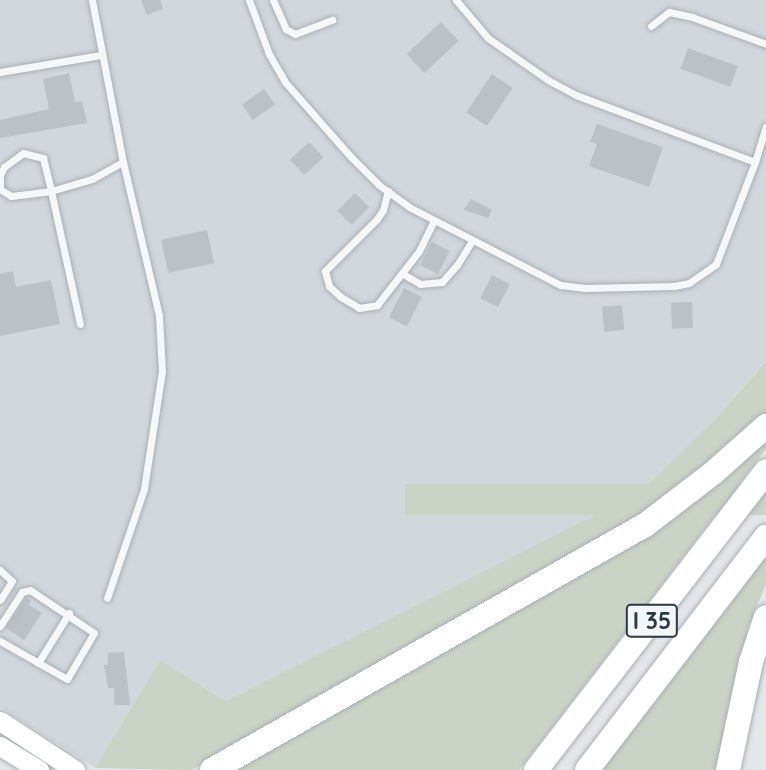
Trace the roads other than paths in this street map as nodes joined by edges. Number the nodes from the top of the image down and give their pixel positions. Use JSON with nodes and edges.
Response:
{"nodes":[{"id":1,"x":92,"y":0,"type":"edge"},
{"id":2,"x":252,"y":0,"type":"edge"},
{"id":3,"x":273,"y":0,"type":"edge"},
{"id":4,"x":456,"y":0,"type":"edge"},
{"id":5,"x":332,"y":20,"type":"dead end"},
{"id":6,"x":651,"y":26,"type":"dead end"},
{"id":7,"x":766,"y":44,"type":"edge"},
{"id":8,"x":101,"y":55,"type":"junction"},
{"id":9,"x":0,"y":72,"type":"edge"},
{"id":10,"x":766,"y":127,"type":"edge"},
{"id":11,"x":123,"y":162,"type":"junction"},
{"id":12,"x":755,"y":162,"type":"junction"},
{"id":13,"x":51,"y":191,"type":"junction"},
{"id":14,"x":388,"y":191,"type":"junction"},
{"id":15,"x":434,"y":220,"type":"junction"},
{"id":16,"x":472,"y":240,"type":"junction"},
{"id":17,"x":403,"y":274,"type":"junction"},
{"id":18,"x":79,"y":324,"type":"dead end"},
{"id":19,"x":766,"y":426,"type":"edge"},
{"id":20,"x":766,"y":471,"type":"edge"},
{"id":21,"x":766,"y":537,"type":"edge"},
{"id":22,"x":0,"y":570,"type":"edge"},
{"id":23,"x":107,"y":598,"type":"dead end"},
{"id":24,"x":0,"y":600,"type":"edge"},
{"id":25,"x":69,"y":613,"type":"junction"},
{"id":26,"x":766,"y":617,"type":"edge"},
{"id":27,"x":0,"y":626,"type":"edge"},
{"id":28,"x":0,"y":641,"type":"edge"},
{"id":29,"x":38,"y":663,"type":"junction"},
{"id":30,"x":0,"y":721,"type":"edge"},
{"id":31,"x":0,"y":746,"type":"edge"},
{"id":32,"x":39,"y":770,"type":"edge"},
{"id":33,"x":75,"y":770,"type":"edge"},
{"id":34,"x":212,"y":770,"type":"edge"},
{"id":35,"x":536,"y":770,"type":"edge"},
{"id":36,"x":587,"y":770,"type":"edge"},
{"id":37,"x":728,"y":770,"type":"edge"}],
"edges":[{"from":1,"to":8,"type":"lane"},
{"from":2,"to":14,"type":"lane"},
{"from":3,"to":5,"type":"lane"},
{"from":4,"to":12,"type":"lane"},
{"from":6,"to":7,"type":"lane"},
{"from":8,"to":9,"type":"lane"},
{"from":8,"to":11,"type":"lane"},
{"from":10,"to":12,"type":"lane"},
{"from":11,"to":13,"type":"lane"},
{"from":11,"to":23,"type":"lane"},
{"from":12,"to":16,"type":"lane"},
{"from":13,"to":13,"type":"lane"},
{"from":13,"to":18,"type":"lane"},
{"from":14,"to":15,"type":"lane"},
{"from":14,"to":17,"type":"lane"},
{"from":15,"to":16,"type":"lane"},
{"from":15,"to":17,"type":"lane"},
{"from":16,"to":17,"type":"lane"},
{"from":19,"to":34,"type":"highway"},
{"from":20,"to":35,"type":"highway","number":"I 35"},
{"from":21,"to":36,"type":"highway","number":"I 35"},
{"from":22,"to":24,"type":"lane"},
{"from":25,"to":27,"type":"lane"},
{"from":25,"to":29,"type":"lane"},
{"from":25,"to":29,"type":"lane"},
{"from":26,"to":37,"type":"highway"},
{"from":28,"to":29,"type":"lane"},
{"from":30,"to":33,"type":"main road"},
{"from":31,"to":32,"type":"main road"}]}
